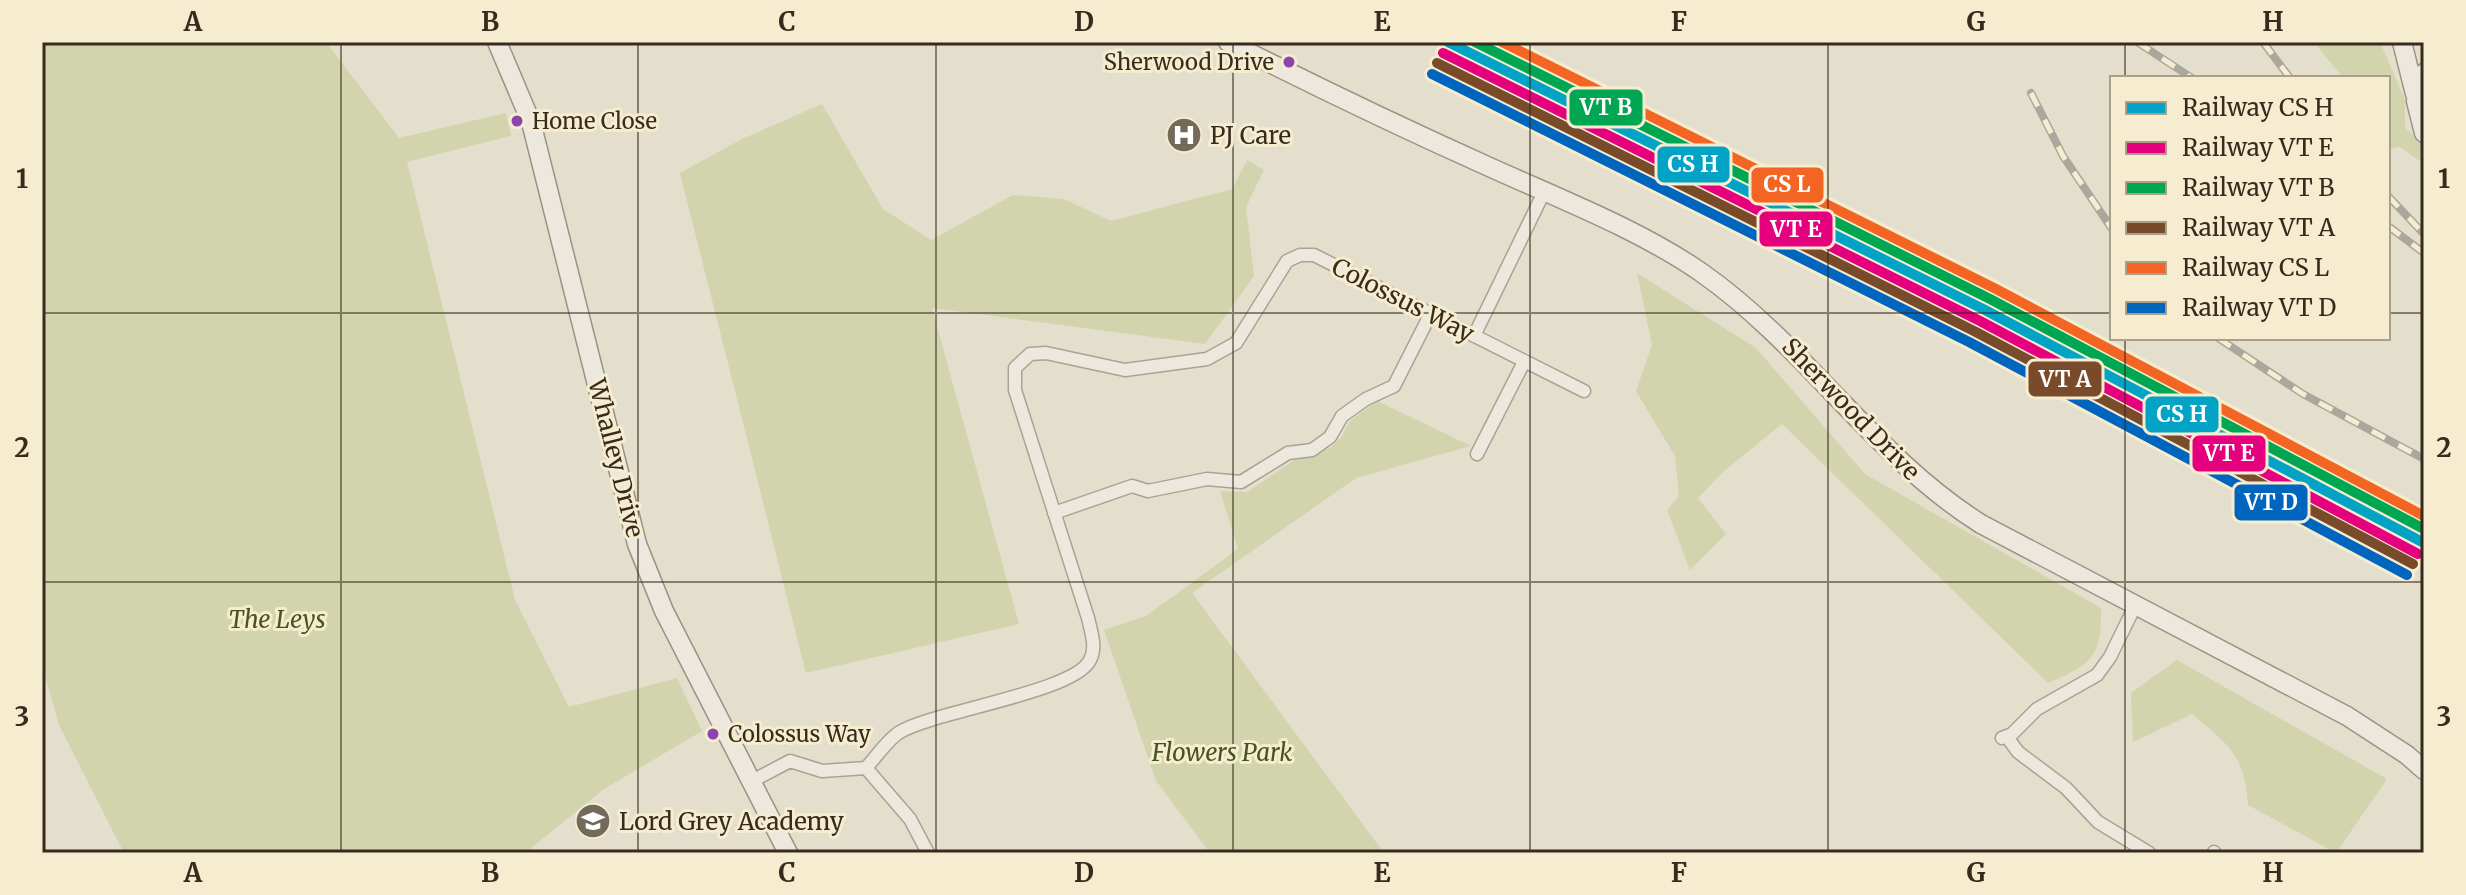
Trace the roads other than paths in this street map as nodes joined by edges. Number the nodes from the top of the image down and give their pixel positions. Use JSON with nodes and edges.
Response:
{"nodes":[{"id":1,"x":1228,"y":42,"type":"edge"},
{"id":2,"x":2402,"y":42,"type":"edge"},
{"id":3,"x":504,"y":44,"type":"edge"},
{"id":4,"x":2424,"y":73,"type":"edge"},
{"id":5,"x":2416,"y":101,"type":"junction"},
{"id":6,"x":2424,"y":133,"type":"edge"},
{"id":7,"x":1544,"y":192,"type":"junction"},
{"id":8,"x":1430,"y":315,"type":"junction"},
{"id":9,"x":1474,"y":336,"type":"junction"},
{"id":10,"x":1524,"y":362,"type":"junction"},
{"id":11,"x":1584,"y":391,"type":"dead end"},
{"id":12,"x":1477,"y":454,"type":"dead end"},
{"id":13,"x":1054,"y":513,"type":"junction"},
{"id":14,"x":2136,"y":604,"type":"junction"},
{"id":15,"x":866,"y":768,"type":"junction"},
{"id":16,"x":2424,"y":770,"type":"edge"},
{"id":17,"x":752,"y":781,"type":"junction"},
{"id":18,"x":788,"y":853,"type":"edge"},
{"id":19,"x":928,"y":853,"type":"edge"},
{"id":20,"x":2149,"y":853,"type":"edge"}],
"edges":[{"from":1,"to":7,"type":"street","name":"Sherwood Drive"},
{"from":2,"to":5,"type":"street"},
{"from":3,"to":17,"type":"street","name":"Whalley Drive"},
{"from":4,"to":5,"type":"street"},
{"from":5,"to":6,"type":"street"},
{"from":7,"to":9,"type":"street"},
{"from":7,"to":14,"type":"street","name":"Sherwood Drive"},
{"from":8,"to":9,"type":"street","name":"Colossus Way"},
{"from":8,"to":13,"type":"street"},
{"from":8,"to":13,"type":"street","name":"Colossus Way"},
{"from":9,"to":10,"type":"street","name":"Colossus Way"},
{"from":10,"to":11,"type":"street","name":"Colossus Way"},
{"from":10,"to":12,"type":"street"},
{"from":13,"to":15,"type":"street","name":"Colossus Way"},
{"from":14,"to":16,"type":"street","name":"Sherwood Drive"},
{"from":14,"to":20,"type":"street"},
{"from":15,"to":17,"type":"street"},
{"from":15,"to":19,"type":"street"},
{"from":17,"to":18,"type":"street","name":"Whalley Drive"}]}
